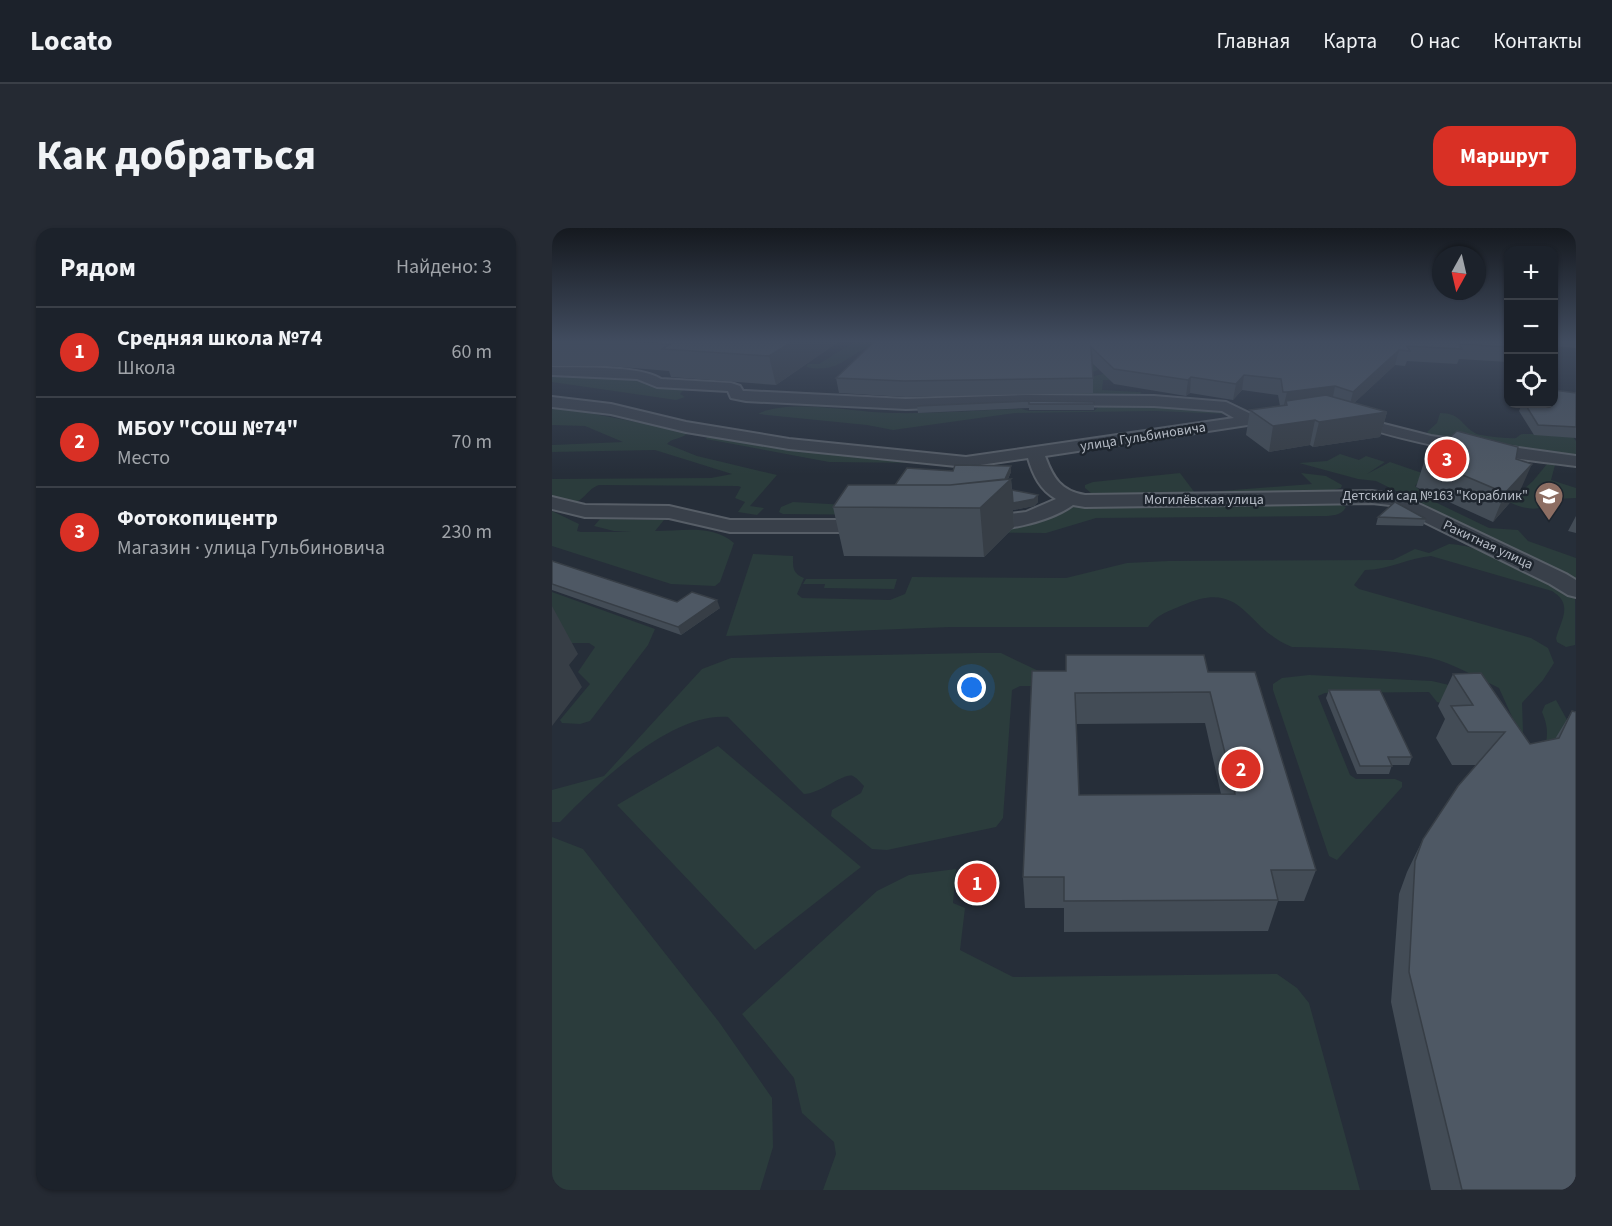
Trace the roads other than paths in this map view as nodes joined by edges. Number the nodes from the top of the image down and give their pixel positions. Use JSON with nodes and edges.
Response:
{"nodes":[{"id":1,"x":692,"y":385,"type":"edge"},
{"id":2,"x":552,"y":402,"type":"edge"},
{"id":3,"x":1332,"y":410,"type":"edge"},
{"id":4,"x":1299,"y":414,"type":"edge"},
{"id":5,"x":1250,"y":420,"type":"junction"},
{"id":6,"x":1035,"y":453,"type":"junction"},
{"id":7,"x":1576,"y":461,"type":"edge"},
{"id":8,"x":1070,"y":498,"type":"junction"},
{"id":9,"x":1398,"y":502,"type":"joint"},
{"id":10,"x":552,"y":503,"type":"edge"},
{"id":11,"x":955,"y":525,"type":"edge"},
{"id":12,"x":899,"y":526,"type":"edge"},
{"id":13,"x":1576,"y":590,"type":"edge"}],
"edges":[{"from":1,"to":5,"type":"street","name":"улица Гульбиновича"},
{"from":2,"to":6,"type":"street","name":"улица Гульбиновича"},
{"from":3,"to":7,"type":"street"},
{"from":4,"to":5,"type":"street","name":"улица Гульбиновича"},
{"from":5,"to":6,"type":"street","name":"улица Гульбиновича"},
{"from":6,"to":8,"type":"street","name":"Могилёвская улица"},
{"from":8,"to":9,"type":"street","name":"Могилёвская улица"},
{"from":8,"to":11,"type":"street"},
{"from":9,"to":13,"type":"street","name":"Ракитная улица"},
{"from":10,"to":12,"type":"street"}]}
